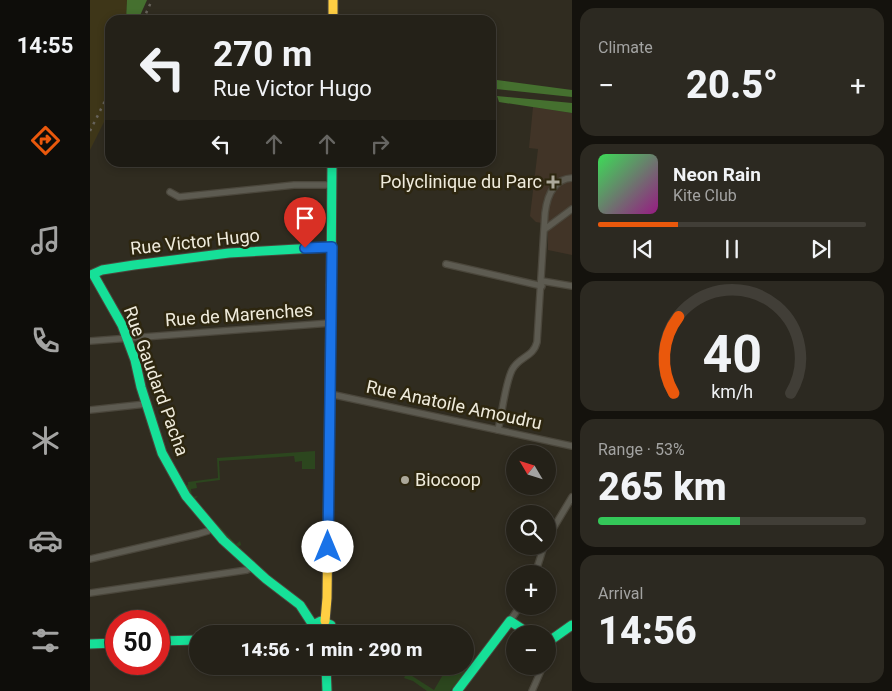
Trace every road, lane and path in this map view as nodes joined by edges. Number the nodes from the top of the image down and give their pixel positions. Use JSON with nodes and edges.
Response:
{"nodes":[{"id":1,"x":333,"y":0,"type":"edge"},
{"id":2,"x":333,"y":15,"type":"edge"},
{"id":3,"x":332,"y":167,"type":"edge"},
{"id":4,"x":572,"y":178,"type":"edge"},
{"id":5,"x":332,"y":185,"type":"junction"},
{"id":6,"x":170,"y":192,"type":"dead end"},
{"id":7,"x":572,"y":208,"type":"edge"},
{"id":8,"x":546,"y":230,"type":"junction"},
{"id":9,"x":332,"y":247,"type":"junction"},
{"id":10,"x":446,"y":264,"type":"dead end"},
{"id":11,"x":93,"y":274,"type":"joint"},
{"id":12,"x":542,"y":283,"type":"junction"},
{"id":13,"x":572,"y":286,"type":"edge"},
{"id":14,"x":331,"y":323,"type":"junction"},
{"id":15,"x":127,"y":338,"type":"junction"},
{"id":16,"x":90,"y":341,"type":"edge"},
{"id":17,"x":330,"y":394,"type":"junction"},
{"id":18,"x":146,"y":404,"type":"junction"},
{"id":19,"x":90,"y":410,"type":"edge"},
{"id":20,"x":498,"y":430,"type":"junction"},
{"id":21,"x":572,"y":446,"type":"edge"},
{"id":22,"x":572,"y":497,"type":"edge"},
{"id":23,"x":556,"y":524,"type":"edge"},
{"id":24,"x":211,"y":528,"type":"junction"},
{"id":25,"x":90,"y":559,"type":"edge"},
{"id":26,"x":252,"y":567,"type":"junction"},
{"id":27,"x":90,"y":593,"type":"edge"},
{"id":28,"x":514,"y":615,"type":"edge"},
{"id":29,"x":325,"y":621,"type":"junction"},
{"id":30,"x":510,"y":621,"type":"junction"},
{"id":31,"x":310,"y":625,"type":"edge"},
{"id":32,"x":316,"y":625,"type":"edge"},
{"id":33,"x":331,"y":625,"type":"edge"},
{"id":34,"x":516,"y":625,"type":"edge"},
{"id":35,"x":572,"y":625,"type":"edge"},
{"id":36,"x":556,"y":636,"type":"edge"},
{"id":37,"x":189,"y":640,"type":"edge"},
{"id":38,"x":170,"y":641,"type":"edge"},
{"id":39,"x":105,"y":643,"type":"edge"},
{"id":40,"x":90,"y":644,"type":"edge"},
{"id":41,"x":327,"y":675,"type":"edge"},
{"id":42,"x":539,"y":675,"type":"edge"},
{"id":43,"x":328,"y":691,"type":"edge"},
{"id":44,"x":457,"y":691,"type":"edge"},
{"id":45,"x":532,"y":691,"type":"edge"}],
"edges":[{"from":1,"to":2,"type":"street"},
{"from":3,"to":5,"type":"street"},
{"from":4,"to":8,"type":"street"},
{"from":5,"to":6,"type":"street"},
{"from":5,"to":9,"type":"street"},
{"from":7,"to":8,"type":"street"},
{"from":8,"to":12,"type":"street"},
{"from":9,"to":11,"type":"street","name":"Rue Victor Hugo"},
{"from":9,"to":14,"type":"street"},
{"from":10,"to":12,"type":"street"},
{"from":11,"to":15,"type":"street","name":"Rue Gaudard Pacha"},
{"from":12,"to":13,"type":"street"},
{"from":12,"to":20,"type":"street"},
{"from":14,"to":15,"type":"street","name":"Rue de Marenches"},
{"from":14,"to":17,"type":"street"},
{"from":15,"to":16,"type":"street","name":"Rue de Marenches"},
{"from":15,"to":18,"type":"street","name":"Rue Gaudard Pacha"},
{"from":17,"to":20,"type":"street","name":"Rue Anatoile Amoudru"},
{"from":17,"to":29,"type":"street"},
{"from":18,"to":19,"type":"street"},
{"from":18,"to":24,"type":"street","name":"Rue Gaudard Pacha"},
{"from":20,"to":21,"type":"street","name":"Rue Anatoile Amoudru"},
{"from":22,"to":23,"type":"street"},
{"from":24,"to":25,"type":"street"},
{"from":24,"to":26,"type":"street","name":"Rue Gaudard Pacha"},
{"from":26,"to":27,"type":"street"},
{"from":26,"to":31,"type":"street","name":"Rue Gaudard Pacha"},
{"from":28,"to":30,"type":"street"},
{"from":29,"to":32,"type":"street"},
{"from":29,"to":33,"type":"street"},
{"from":30,"to":34,"type":"street"},
{"from":30,"to":44,"type":"street"},
{"from":35,"to":36,"type":"street"},
{"from":37,"to":38,"type":"street"},
{"from":39,"to":40,"type":"street"},
{"from":41,"to":43,"type":"street"},
{"from":42,"to":45,"type":"street"}]}
